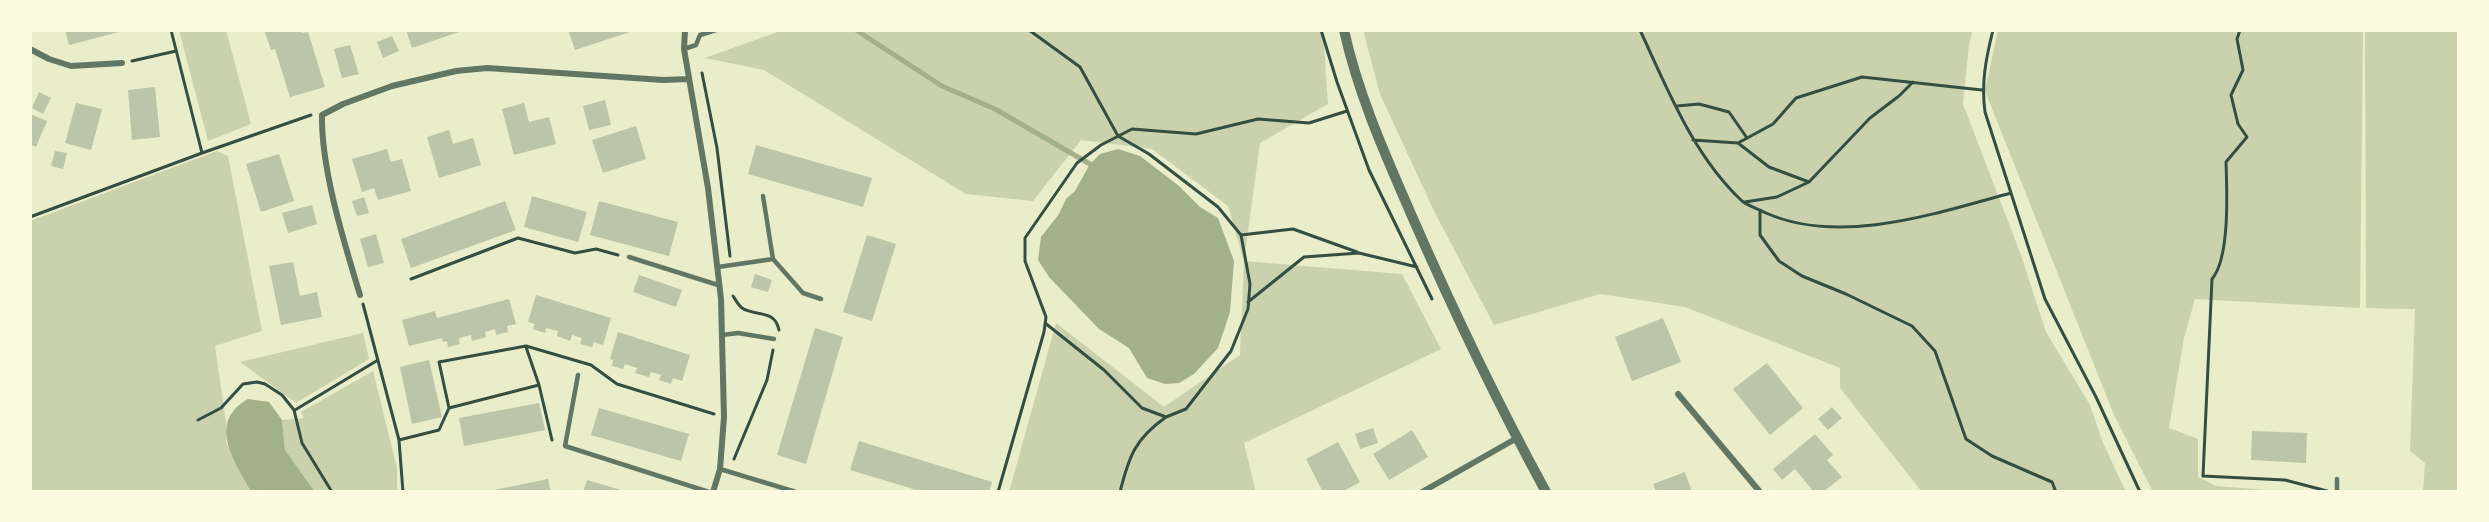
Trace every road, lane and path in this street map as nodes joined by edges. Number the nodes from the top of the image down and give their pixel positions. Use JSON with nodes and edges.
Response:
{"nodes":[{"id":1,"x":171,"y":30,"type":"edge"},
{"id":2,"x":685,"y":30,"type":"edge"},
{"id":3,"x":716,"y":30,"type":"edge"},
{"id":4,"x":1029,"y":30,"type":"edge"},
{"id":5,"x":1344,"y":30,"type":"edge"},
{"id":6,"x":1640,"y":30,"type":"edge"},
{"id":7,"x":1993,"y":30,"type":"edge"},
{"id":8,"x":2240,"y":30,"type":"edge"},
{"id":9,"x":30,"y":49,"type":"edge"},
{"id":10,"x":684,"y":49,"type":"junction"},
{"id":11,"x":177,"y":51,"type":"junction"},
{"id":12,"x":122,"y":63,"type":"joint"},
{"id":13,"x":688,"y":79,"type":"junction"},
{"id":14,"x":1914,"y":81,"type":"junction"},
{"id":15,"x":1982,"y":90,"type":"junction"},
{"id":16,"x":1676,"y":106,"type":"junction"},
{"id":17,"x":1347,"y":111,"type":"dead end"},
{"id":18,"x":322,"y":115,"type":"junction"},
{"id":19,"x":1118,"y":136,"type":"junction"},
{"id":20,"x":1747,"y":138,"type":"junction"},
{"id":21,"x":1693,"y":140,"type":"junction"},
{"id":22,"x":1738,"y":143,"type":"junction"},
{"id":23,"x":202,"y":153,"type":"junction"},
{"id":24,"x":1809,"y":182,"type":"junction"},
{"id":25,"x":2011,"y":193,"type":"junction"},
{"id":26,"x":763,"y":196,"type":"dead end"},
{"id":27,"x":1743,"y":202,"type":"junction"},
{"id":28,"x":1760,"y":210,"type":"junction"},
{"id":29,"x":30,"y":217,"type":"edge"},
{"id":30,"x":1241,"y":235,"type":"junction"},
{"id":31,"x":1359,"y":253,"type":"junction"},
{"id":32,"x":629,"y":257,"type":"joint"},
{"id":33,"x":773,"y":259,"type":"junction"},
{"id":34,"x":718,"y":267,"type":"junction"},
{"id":35,"x":1417,"y":267,"type":"dead end"},
{"id":36,"x":411,"y":279,"type":"dead end"},
{"id":37,"x":718,"y":285,"type":"junction"},
{"id":38,"x":360,"y":295,"type":"joint"},
{"id":39,"x":821,"y":299,"type":"dead end"},
{"id":40,"x":1248,"y":302,"type":"junction"},
{"id":41,"x":1045,"y":323,"type":"junction"},
{"id":42,"x":722,"y":334,"type":"junction"},
{"id":43,"x":774,"y":339,"type":"dead end"},
{"id":44,"x":526,"y":346,"type":"junction"},
{"id":45,"x":378,"y":360,"type":"junction"},
{"id":46,"x":578,"y":375,"type":"dead end"},
{"id":47,"x":539,"y":385,"type":"junction"},
{"id":48,"x":1678,"y":394,"type":"dead end"},
{"id":49,"x":449,"y":408,"type":"junction"},
{"id":50,"x":294,"y":411,"type":"junction"},
{"id":51,"x":724,"y":417,"type":"junction"},
{"id":52,"x":1166,"y":417,"type":"junction"},
{"id":53,"x":198,"y":420,"type":"dead end"},
{"id":54,"x":1517,"y":438,"type":"junction"},
{"id":55,"x":399,"y":440,"type":"junction"},
{"id":56,"x":552,"y":440,"type":"dead end"},
{"id":57,"x":720,"y":469,"type":"junction"},
{"id":58,"x":2337,"y":479,"type":"dead end"},
{"id":59,"x":332,"y":492,"type":"edge"},
{"id":60,"x":403,"y":492,"type":"edge"},
{"id":61,"x":711,"y":492,"type":"edge"},
{"id":62,"x":796,"y":492,"type":"edge"},
{"id":63,"x":998,"y":492,"type":"edge"},
{"id":64,"x":1120,"y":492,"type":"edge"},
{"id":65,"x":1422,"y":492,"type":"edge"},
{"id":66,"x":1546,"y":492,"type":"edge"},
{"id":67,"x":1761,"y":492,"type":"edge"},
{"id":68,"x":2056,"y":492,"type":"edge"},
{"id":69,"x":2140,"y":492,"type":"edge"},
{"id":70,"x":2332,"y":492,"type":"edge"},
{"id":71,"x":2337,"y":492,"type":"edge"}],
"edges":[{"from":1,"to":11,"type":"path"},
{"from":2,"to":10,"type":"street"},
{"from":3,"to":10,"type":"lane"},
{"from":4,"to":19,"type":"path"},
{"from":5,"to":54,"type":"street"},
{"from":6,"to":16,"type":"path"},
{"from":7,"to":15,"type":"path"},
{"from":8,"to":70,"type":"path"},
{"from":9,"to":12,"type":"street"},
{"from":10,"to":13,"type":"street"},
{"from":11,"to":12,"type":"path"},
{"from":11,"to":23,"type":"path"},
{"from":13,"to":18,"type":"street"},
{"from":13,"to":34,"type":"street"},
{"from":14,"to":15,"type":"path"},
{"from":14,"to":20,"type":"path"},
{"from":14,"to":24,"type":"path"},
{"from":15,"to":25,"type":"path"},
{"from":16,"to":20,"type":"path"},
{"from":16,"to":21,"type":"path"},
{"from":17,"to":19,"type":"path"},
{"from":18,"to":23,"type":"path"},
{"from":18,"to":38,"type":"street"},
{"from":19,"to":30,"type":"path"},
{"from":19,"to":41,"type":"path"},
{"from":20,"to":22,"type":"path"},
{"from":21,"to":22,"type":"path"},
{"from":21,"to":27,"type":"path"},
{"from":22,"to":24,"type":"path"},
{"from":23,"to":29,"type":"path"},
{"from":24,"to":27,"type":"path"},
{"from":25,"to":28,"type":"path"},
{"from":25,"to":69,"type":"path"},
{"from":26,"to":33,"type":"lane"},
{"from":27,"to":28,"type":"path"},
{"from":28,"to":68,"type":"path"},
{"from":30,"to":31,"type":"path"},
{"from":30,"to":40,"type":"path"},
{"from":31,"to":35,"type":"path"},
{"from":31,"to":40,"type":"path"},
{"from":32,"to":36,"type":"path"},
{"from":32,"to":37,"type":"lane"},
{"from":33,"to":34,"type":"lane"},
{"from":33,"to":39,"type":"lane"},
{"from":34,"to":37,"type":"street"},
{"from":37,"to":42,"type":"street"},
{"from":38,"to":45,"type":"path"},
{"from":40,"to":52,"type":"path"},
{"from":41,"to":52,"type":"path"},
{"from":41,"to":63,"type":"path"},
{"from":42,"to":43,"type":"lane"},
{"from":42,"to":51,"type":"street"},
{"from":44,"to":47,"type":"path"},
{"from":44,"to":49,"type":"path"},
{"from":44,"to":51,"type":"path"},
{"from":45,"to":50,"type":"path"},
{"from":45,"to":55,"type":"path"},
{"from":46,"to":61,"type":"lane"},
{"from":47,"to":49,"type":"path"},
{"from":47,"to":56,"type":"path"},
{"from":48,"to":67,"type":"street"},
{"from":49,"to":55,"type":"path"},
{"from":50,"to":53,"type":"path"},
{"from":50,"to":59,"type":"path"},
{"from":51,"to":57,"type":"street"},
{"from":52,"to":64,"type":"path"},
{"from":54,"to":65,"type":"street"},
{"from":54,"to":66,"type":"street"},
{"from":55,"to":60,"type":"path"},
{"from":57,"to":61,"type":"street"},
{"from":57,"to":62,"type":"lane"},
{"from":58,"to":71,"type":"lane"}]}
